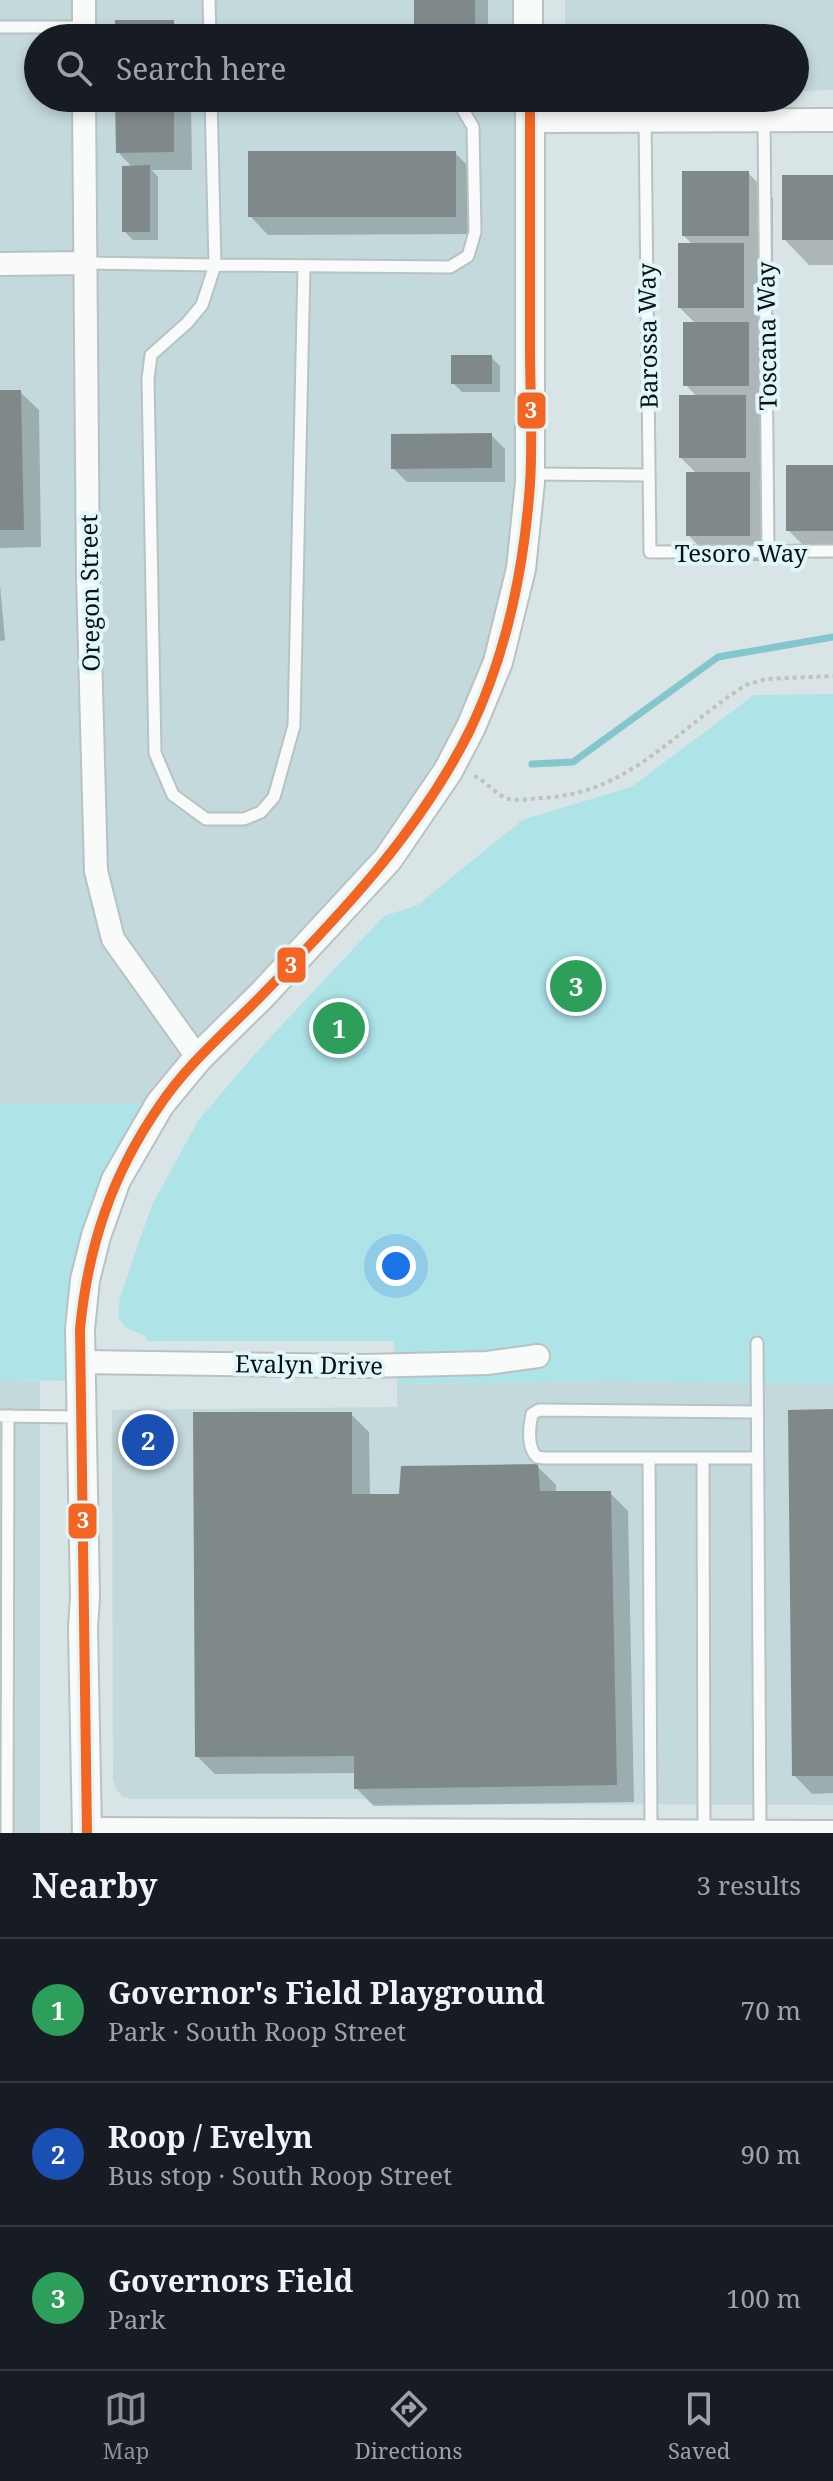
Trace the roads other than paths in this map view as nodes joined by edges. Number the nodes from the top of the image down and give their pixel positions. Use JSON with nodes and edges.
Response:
{"nodes":[{"id":1,"x":84,"y":0,"type":"edge"},
{"id":2,"x":209,"y":0,"type":"edge"},
{"id":3,"x":528,"y":0,"type":"edge"},
{"id":4,"x":84,"y":24,"type":"edge"},
{"id":5,"x":210,"y":24,"type":"edge"},
{"id":6,"x":528,"y":24,"type":"edge"},
{"id":7,"x":0,"y":27,"type":"edge"},
{"id":8,"x":24,"y":28,"type":"edge"},
{"id":9,"x":84,"y":112,"type":"edge"},
{"id":10,"x":211,"y":112,"type":"edge"},
{"id":11,"x":464,"y":112,"type":"edge"},
{"id":12,"x":530,"y":112,"type":"edge"},
{"id":13,"x":553,"y":112,"type":"edge"},
{"id":14,"x":645,"y":120,"type":"junction"},
{"id":15,"x":764,"y":120,"type":"junction"},
{"id":16,"x":833,"y":120,"type":"edge"},
{"id":17,"x":85,"y":263,"type":"junction"},
{"id":18,"x":0,"y":264,"type":"edge"},
{"id":19,"x":215,"y":265,"type":"junction"},
{"id":20,"x":304,"y":266,"type":"junction"},
{"id":21,"x":529,"y":474,"type":"junction"},
{"id":22,"x":649,"y":475,"type":"junction"},
{"id":23,"x":833,"y":551,"type":"edge"},
{"id":24,"x":650,"y":552,"type":"joint"},
{"id":25,"x":768,"y":552,"type":"junction"},
{"id":26,"x":198,"y":1058,"type":"junction"},
{"id":27,"x":757,"y":1343,"type":"dead end"},
{"id":28,"x":538,"y":1356,"type":"dead end"},
{"id":29,"x":80,"y":1362,"type":"junction"},
{"id":30,"x":757,"y":1412,"type":"junction"},
{"id":31,"x":4,"y":1416,"type":"edge"},
{"id":32,"x":83,"y":1417,"type":"junction"},
{"id":33,"x":649,"y":1458,"type":"junction"},
{"id":34,"x":703,"y":1458,"type":"junction"},
{"id":35,"x":758,"y":1458,"type":"junction"},
{"id":36,"x":87,"y":1831,"type":"edge"},
{"id":37,"x":224,"y":1831,"type":"edge"},
{"id":38,"x":651,"y":1831,"type":"edge"},
{"id":39,"x":518,"y":1832,"type":"edge"},
{"id":40,"x":704,"y":1832,"type":"edge"},
{"id":41,"x":760,"y":1832,"type":"edge"},
{"id":42,"x":833,"y":1832,"type":"edge"},
{"id":43,"x":7,"y":1833,"type":"edge"}],
"edges":[{"from":1,"to":4,"type":"street"},
{"from":2,"to":5,"type":"lane"},
{"from":3,"to":6,"type":"street"},
{"from":7,"to":8,"type":"lane"},
{"from":9,"to":17,"type":"street","name":"Oregon Street"},
{"from":10,"to":19,"type":"lane"},
{"from":11,"to":20,"type":"lane"},
{"from":12,"to":21,"type":"street"},
{"from":13,"to":14,"type":"street"},
{"from":14,"to":15,"type":"street"},
{"from":14,"to":22,"type":"lane","name":"Barossa Way"},
{"from":15,"to":16,"type":"street"},
{"from":15,"to":25,"type":"lane","name":"Toscana Way"},
{"from":17,"to":18,"type":"street"},
{"from":17,"to":19,"type":"lane"},
{"from":17,"to":26,"type":"street","name":"Oregon Street"},
{"from":19,"to":20,"type":"lane"},
{"from":19,"to":20,"type":"lane"},
{"from":21,"to":22,"type":"lane"},
{"from":21,"to":26,"type":"street"},
{"from":22,"to":24,"type":"lane","name":"Barossa Way"},
{"from":23,"to":25,"type":"lane","name":"Tesoro Way"},
{"from":24,"to":25,"type":"lane","name":"Tesoro Way"},
{"from":26,"to":29,"type":"street"},
{"from":27,"to":30,"type":"lane"},
{"from":28,"to":29,"type":"street","name":"Evalyn Drive"},
{"from":29,"to":32,"type":"street"},
{"from":30,"to":33,"type":"lane"},
{"from":30,"to":35,"type":"lane"},
{"from":31,"to":32,"type":"lane"},
{"from":31,"to":43,"type":"lane"},
{"from":32,"to":36,"type":"street"},
{"from":33,"to":34,"type":"lane"},
{"from":33,"to":38,"type":"lane"},
{"from":34,"to":35,"type":"lane"},
{"from":34,"to":40,"type":"lane"},
{"from":35,"to":41,"type":"lane"},
{"from":36,"to":37,"type":"street"},
{"from":37,"to":39,"type":"street"},
{"from":38,"to":39,"type":"street"},
{"from":38,"to":40,"type":"street"},
{"from":40,"to":41,"type":"street"},
{"from":41,"to":42,"type":"street"}]}
